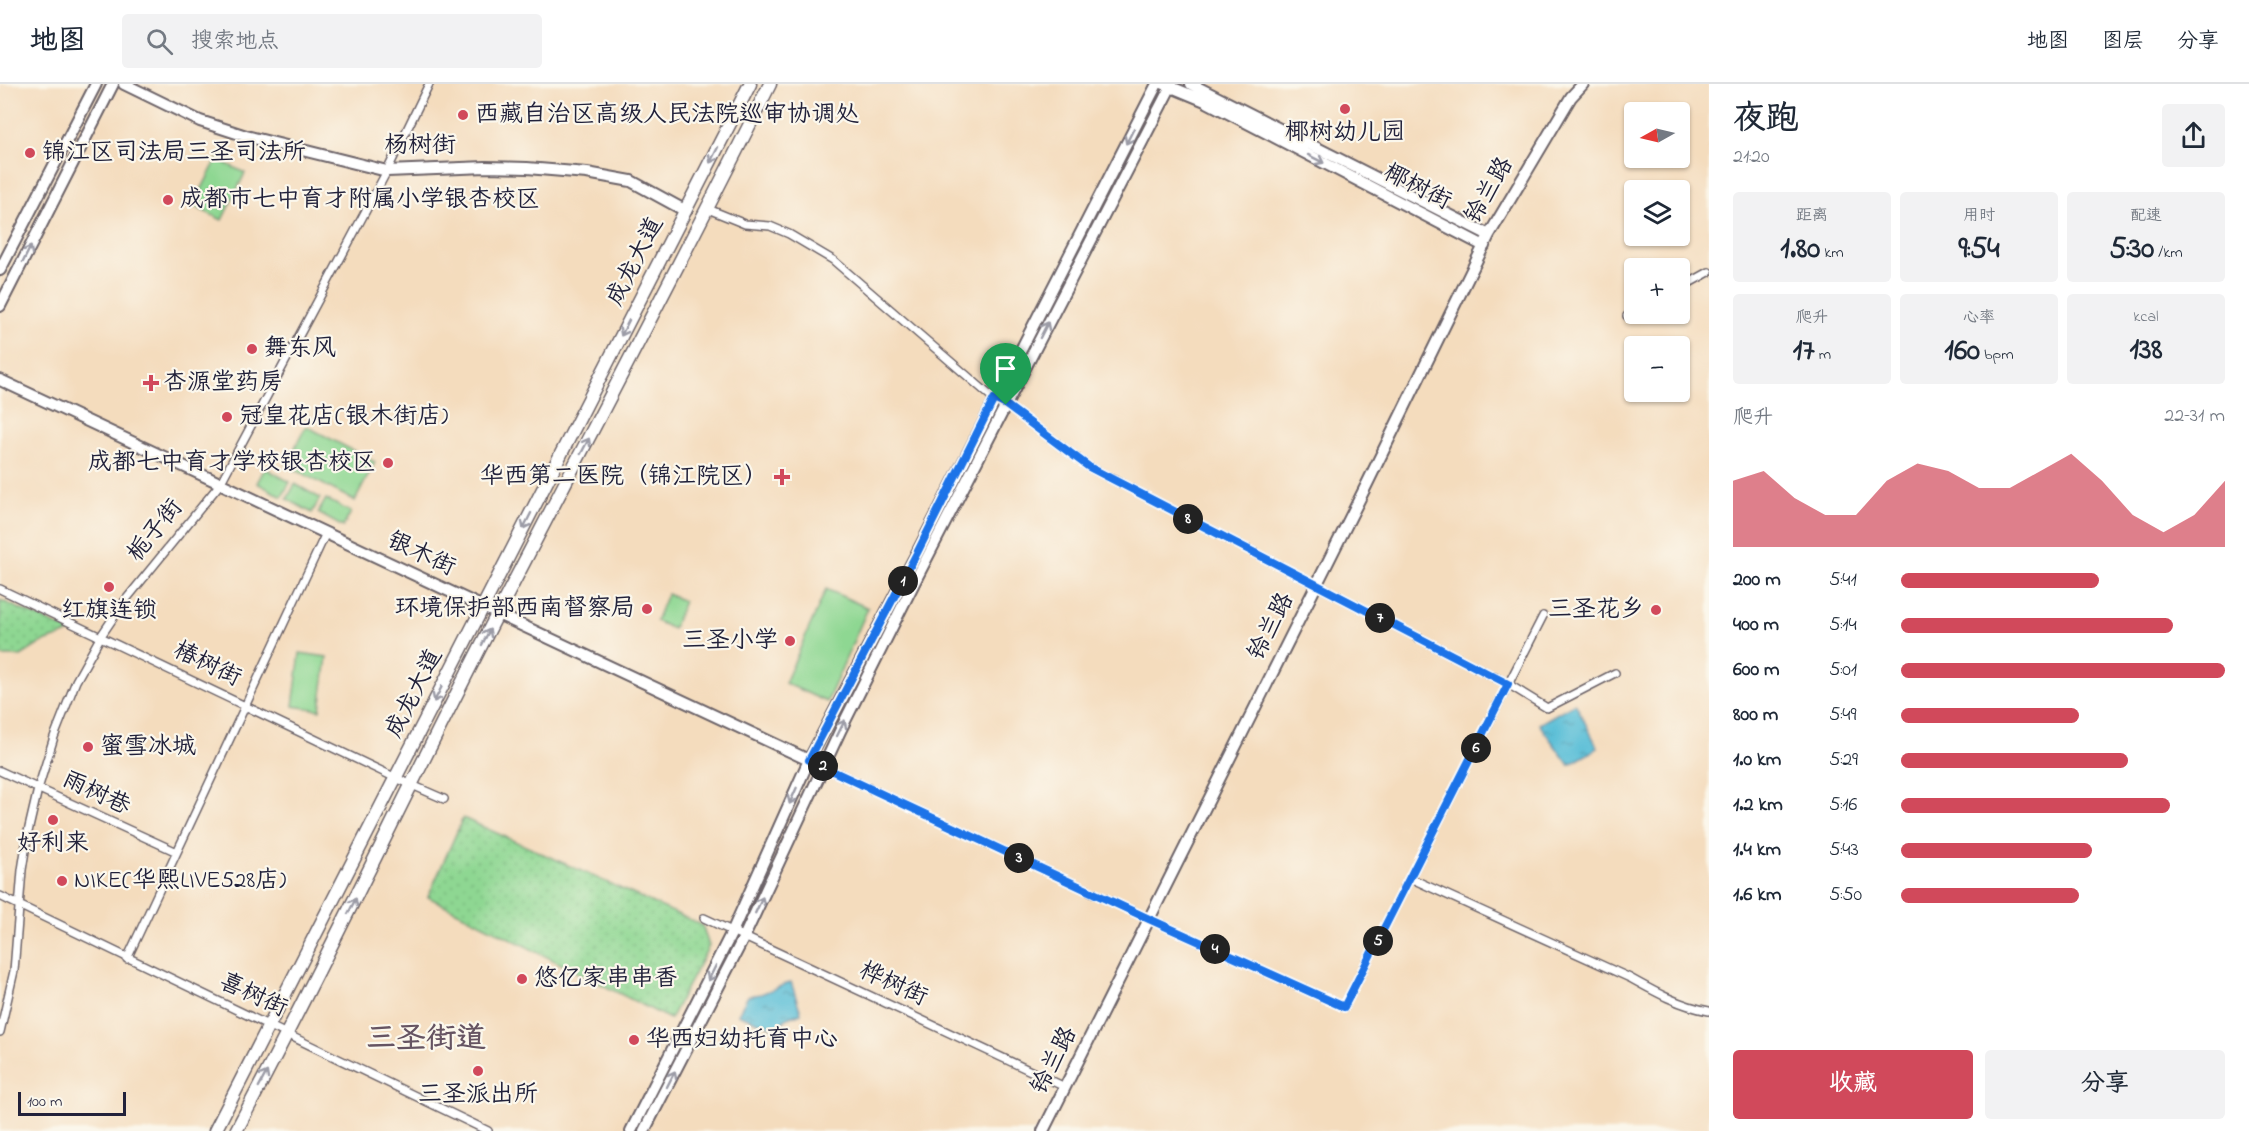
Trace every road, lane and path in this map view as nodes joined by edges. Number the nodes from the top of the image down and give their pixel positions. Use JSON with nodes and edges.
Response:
{"nodes":[{"id":1,"x":96,"y":84,"type":"edge"},
{"id":2,"x":113,"y":84,"type":"edge"},
{"id":3,"x":124,"y":84,"type":"edge"},
{"id":4,"x":429,"y":84,"type":"edge"},
{"id":5,"x":750,"y":84,"type":"edge"},
{"id":6,"x":770,"y":84,"type":"edge"},
{"id":7,"x":1157,"y":84,"type":"edge"},
{"id":8,"x":1191,"y":84,"type":"edge"},
{"id":9,"x":1583,"y":84,"type":"edge"},
{"id":10,"x":1168,"y":85,"type":"edge"},
{"id":11,"x":387,"y":171,"type":"junction"},
{"id":12,"x":708,"y":209,"type":"junction"},
{"id":13,"x":686,"y":211,"type":"junction"},
{"id":14,"x":1489,"y":235,"type":"junction"},
{"id":15,"x":1484,"y":246,"type":"junction"},
{"id":16,"x":0,"y":270,"type":"edge"},
{"id":17,"x":1709,"y":272,"type":"edge"},
{"id":18,"x":1690,"y":282,"type":"edge"},
{"id":19,"x":0,"y":306,"type":"edge"},
{"id":20,"x":0,"y":381,"type":"edge"},
{"id":21,"x":994,"y":399,"type":"junction"},
{"id":22,"x":1006,"y":405,"type":"junction"},
{"id":23,"x":220,"y":484,"type":"junction"},
{"id":24,"x":326,"y":533,"type":"junction"},
{"id":25,"x":1317,"y":586,"type":"junction"},
{"id":26,"x":0,"y":589,"type":"edge"},
{"id":27,"x":482,"y":607,"type":"junction"},
{"id":28,"x":498,"y":614,"type":"junction"},
{"id":29,"x":1543,"y":616,"type":"dead end"},
{"id":30,"x":101,"y":636,"type":"junction"},
{"id":31,"x":1615,"y":672,"type":"dead end"},
{"id":32,"x":1508,"y":684,"type":"junction"},
{"id":33,"x":245,"y":705,"type":"junction"},
{"id":34,"x":809,"y":760,"type":"junction"},
{"id":35,"x":824,"y":767,"type":"junction"},
{"id":36,"x":0,"y":771,"type":"edge"},
{"id":37,"x":396,"y":778,"type":"junction"},
{"id":38,"x":412,"y":785,"type":"junction"},
{"id":39,"x":38,"y":789,"type":"junction"},
{"id":40,"x":444,"y":799,"type":"dead end"},
{"id":41,"x":177,"y":852,"type":"junction"},
{"id":42,"x":1410,"y":878,"type":"junction"},
{"id":43,"x":0,"y":896,"type":"edge"},
{"id":44,"x":21,"y":906,"type":"junction"},
{"id":45,"x":704,"y":918,"type":"dead end"},
{"id":46,"x":1149,"y":919,"type":"junction"},
{"id":47,"x":732,"y":932,"type":"junction"},
{"id":48,"x":744,"y":937,"type":"junction"},
{"id":49,"x":127,"y":959,"type":"junction"},
{"id":50,"x":1709,"y":1011,"type":"edge"},
{"id":51,"x":270,"y":1025,"type":"junction"},
{"id":52,"x":0,"y":1032,"type":"edge"},
{"id":53,"x":287,"y":1034,"type":"junction"},
{"id":54,"x":1065,"y":1087,"type":"junction"},
{"id":55,"x":215,"y":1131,"type":"edge"},
{"id":56,"x":236,"y":1131,"type":"edge"},
{"id":57,"x":488,"y":1131,"type":"edge"},
{"id":58,"x":631,"y":1131,"type":"edge"},
{"id":59,"x":644,"y":1131,"type":"edge"},
{"id":60,"x":1043,"y":1131,"type":"edge"}],
"edges":[{"from":1,"to":16,"type":"street"},
{"from":19,"to":2,"type":"street","one_way":true},
{"from":3,"to":11,"type":"street","name":"杨树街"},
{"from":4,"to":11,"type":"street","name":"栀子街"},
{"from":5,"to":13,"type":"highway","name":"成龙大道","one_way":true},
{"from":6,"to":12,"type":"highway","name":"成龙大道"},
{"from":7,"to":21,"type":"street","one_way":true},
{"from":8,"to":14,"type":"street","name":"椰树街"},
{"from":9,"to":14,"type":"street","name":"铃兰路"},
{"from":10,"to":15,"type":"street","name":"椰树街","one_way":true},
{"from":22,"to":10,"type":"street","one_way":true},
{"from":11,"to":13,"type":"street","name":"杨树街"},
{"from":11,"to":23,"type":"street","name":"栀子街"},
{"from":12,"to":21,"type":"street"},
{"from":28,"to":12,"type":"highway","name":"成龙大道","one_way":true},
{"from":13,"to":27,"type":"highway","name":"成龙大道","one_way":true},
{"from":14,"to":15,"type":"street","name":"铃兰路"},
{"from":15,"to":25,"type":"street","name":"铃兰路"},
{"from":17,"to":18,"type":"street"},
{"from":20,"to":23,"type":"street","name":"银木街"},
{"from":21,"to":22,"type":"street"},
{"from":21,"to":34,"type":"street"},
{"from":22,"to":25,"type":"street"},
{"from":35,"to":22,"type":"street","one_way":true},
{"from":23,"to":24,"type":"street","name":"银木街"},
{"from":23,"to":30,"type":"street","name":"栀子街"},
{"from":24,"to":27,"type":"street","name":"银木街"},
{"from":24,"to":33,"type":"street"},
{"from":25,"to":32,"type":"street"},
{"from":25,"to":46,"type":"street","name":"铃兰路"},
{"from":26,"to":30,"type":"street","name":"椿树街"},
{"from":27,"to":28,"type":"street","name":"银木街"},
{"from":27,"to":37,"type":"highway","name":"成龙大道","one_way":true},
{"from":28,"to":34,"type":"street","name":"银木街"},
{"from":38,"to":28,"type":"highway","name":"成龙大道","one_way":true},
{"from":29,"to":32,"type":"street"},
{"from":30,"to":33,"type":"street","name":"椿树街"},
{"from":30,"to":39,"type":"street","name":"栀子街"},
{"from":31,"to":32,"type":"street"},
{"from":32,"to":42,"type":"street"},
{"from":33,"to":37,"type":"street","name":"椿树街"},
{"from":33,"to":41,"type":"street"},
{"from":34,"to":35,"type":"street","name":"银木街"},
{"from":34,"to":47,"type":"street","one_way":true},
{"from":35,"to":46,"type":"street"},
{"from":48,"to":35,"type":"street","one_way":true},
{"from":36,"to":39,"type":"street","name":"雨树巷"},
{"from":37,"to":38,"type":"street"},
{"from":37,"to":51,"type":"highway","name":"成龙大道"},
{"from":38,"to":40,"type":"street"},
{"from":53,"to":38,"type":"highway","name":"成龙大道","one_way":true},
{"from":39,"to":41,"type":"street","name":"雨树巷"},
{"from":39,"to":44,"type":"street","name":"栀子街"},
{"from":41,"to":49,"type":"street"},
{"from":42,"to":46,"type":"street"},
{"from":42,"to":50,"type":"street"},
{"from":43,"to":44,"type":"street","name":"喜树街"},
{"from":44,"to":49,"type":"street","name":"喜树街"},
{"from":44,"to":52,"type":"street","name":"栀子街"},
{"from":45,"to":47,"type":"street","name":"桦树街"},
{"from":46,"to":54,"type":"street","name":"铃兰路"},
{"from":47,"to":48,"type":"street","name":"桦树街"},
{"from":47,"to":58,"type":"street","one_way":true},
{"from":48,"to":54,"type":"street","name":"桦树街"},
{"from":59,"to":48,"type":"street","one_way":true},
{"from":49,"to":51,"type":"street","name":"喜树街"},
{"from":51,"to":53,"type":"street","name":"喜树街"},
{"from":51,"to":55,"type":"highway","name":"成龙大道"},
{"from":56,"to":53,"type":"highway","name":"成龙大道","one_way":true},
{"from":53,"to":57,"type":"street","name":"喜树街"},
{"from":54,"to":60,"type":"street","name":"铃兰路"}]}
